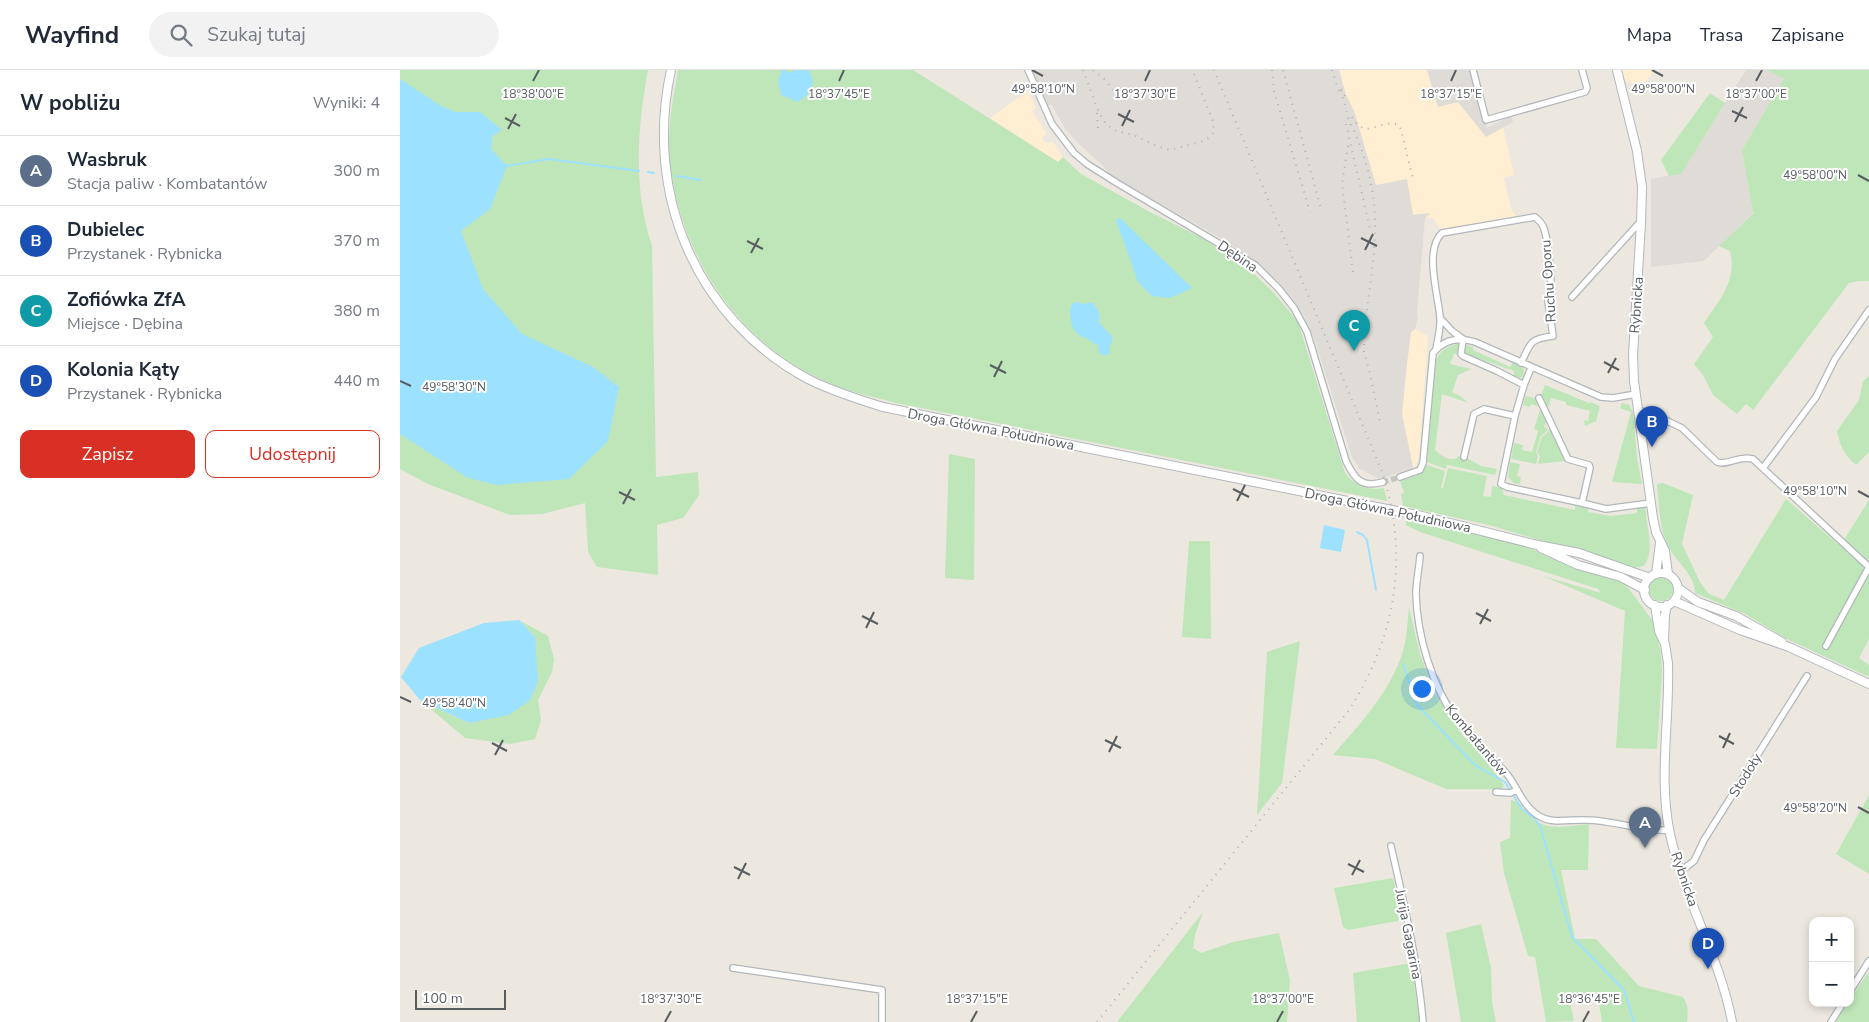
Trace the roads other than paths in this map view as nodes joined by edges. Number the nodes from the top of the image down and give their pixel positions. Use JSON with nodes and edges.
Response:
{"nodes":[{"id":1,"x":671,"y":70,"type":"edge"},
{"id":2,"x":1028,"y":70,"type":"edge"},
{"id":3,"x":1473,"y":70,"type":"edge"},
{"id":4,"x":1582,"y":70,"type":"edge"},
{"id":5,"x":1617,"y":70,"type":"edge"},
{"id":6,"x":1642,"y":220,"type":"junction"},
{"id":7,"x":1572,"y":297,"type":"dead end"},
{"id":8,"x":1869,"y":310,"type":"edge"},
{"id":9,"x":1440,"y":318,"type":"junction"},
{"id":10,"x":1463,"y":339,"type":"junction"},
{"id":11,"x":1436,"y":349,"type":"junction"},
{"id":12,"x":1521,"y":363,"type":"junction"},
{"id":13,"x":1531,"y":368,"type":"junction"},
{"id":14,"x":1524,"y":385,"type":"junction"},
{"id":15,"x":1636,"y":394,"type":"junction"},
{"id":16,"x":1539,"y":398,"type":"dead end"},
{"id":17,"x":1638,"y":410,"type":"junction"},
{"id":18,"x":1515,"y":416,"type":"junction"},
{"id":19,"x":1464,"y":457,"type":"dead end"},
{"id":20,"x":1763,"y":468,"type":"junction"},
{"id":21,"x":1400,"y":477,"type":"tunnel mouth"},
{"id":22,"x":1383,"y":482,"type":"tunnel mouth"},
{"id":23,"x":1582,"y":503,"type":"junction"},
{"id":24,"x":1651,"y":504,"type":"junction"},
{"id":25,"x":1660,"y":541,"type":"junction"},
{"id":26,"x":1533,"y":544,"type":"junction"},
{"id":27,"x":1420,"y":556,"type":"dead end"},
{"id":28,"x":1869,"y":568,"type":"edge"},
{"id":29,"x":1668,"y":574,"type":"junction"},
{"id":30,"x":1653,"y":576,"type":"junction"},
{"id":31,"x":1678,"y":588,"type":"junction"},
{"id":32,"x":1645,"y":590,"type":"junction"},
{"id":33,"x":1670,"y":603,"type":"junction"},
{"id":34,"x":1655,"y":605,"type":"junction"},
{"id":35,"x":1664,"y":641,"type":"junction"},
{"id":36,"x":1826,"y":646,"type":"dead end"},
{"id":37,"x":1789,"y":647,"type":"junction"},
{"id":38,"x":1807,"y":676,"type":"dead end"},
{"id":39,"x":1869,"y":684,"type":"edge"},
{"id":40,"x":1514,"y":791,"type":"junction"},
{"id":41,"x":1496,"y":792,"type":"dead end"},
{"id":42,"x":1669,"y":830,"type":"junction"},
{"id":43,"x":1391,"y":846,"type":"dead end"},
{"id":44,"x":1681,"y":871,"type":"junction"},
{"id":45,"x":1869,"y":961,"type":"edge"},
{"id":46,"x":732,"y":968,"type":"dead end"},
{"id":47,"x":1854,"y":985,"type":"edge"},
{"id":48,"x":1840,"y":1007,"type":"edge"},
{"id":49,"x":882,"y":1022,"type":"edge"},
{"id":50,"x":1423,"y":1022,"type":"edge"},
{"id":51,"x":1732,"y":1022,"type":"edge"},
{"id":52,"x":1831,"y":1022,"type":"edge"}],
"edges":[{"from":1,"to":26,"type":"main road","name":"Droga Główna Południowa"},
{"from":2,"to":22,"type":"street","name":"Dębina"},
{"from":3,"to":4,"type":"street"},
{"from":5,"to":6,"type":"main road","name":"Rybnicka"},
{"from":6,"to":7,"type":"street"},
{"from":6,"to":15,"type":"main road","name":"Rybnicka"},
{"from":8,"to":20,"type":"street"},
{"from":9,"to":10,"type":"street"},
{"from":9,"to":11,"type":"street","name":"Ruchu Oporu"},
{"from":9,"to":12,"type":"street","name":"Ruchu Oporu"},
{"from":10,"to":11,"type":"street"},
{"from":10,"to":12,"type":"street"},
{"from":10,"to":14,"type":"street"},
{"from":11,"to":21,"type":"street","name":"Ruchu Oporu"},
{"from":12,"to":13,"type":"street"},
{"from":13,"to":14,"type":"street"},
{"from":13,"to":15,"type":"street"},
{"from":14,"to":18,"type":"street"},
{"from":15,"to":17,"type":"main road","name":"Rybnicka"},
{"from":16,"to":23,"type":"street"},
{"from":17,"to":20,"type":"street"},
{"from":17,"to":24,"type":"main road","name":"Rybnicka"},
{"from":18,"to":19,"type":"street"},
{"from":18,"to":23,"type":"street"},
{"from":20,"to":28,"type":"street"},
{"from":23,"to":24,"type":"street"},
{"from":24,"to":25,"type":"main road","name":"Rybnicka"},
{"from":25,"to":29,"type":"main road","name":"Rybnicka"},
{"from":25,"to":30,"type":"main road","name":"Rybnicka"},
{"from":26,"to":30,"type":"main road","name":"Droga Główna Południowa"},
{"from":26,"to":32,"type":"main road","name":"Droga Główna Południowa"},
{"from":27,"to":40,"type":"street","name":"Kombatantów"},
{"from":28,"to":36,"type":"street"},
{"from":29,"to":30,"type":"main road"},
{"from":29,"to":31,"type":"main road"},
{"from":30,"to":32,"type":"main road"},
{"from":31,"to":33,"type":"main road"},
{"from":31,"to":37,"type":"main road"},
{"from":32,"to":34,"type":"main road"},
{"from":33,"to":34,"type":"main road"},
{"from":33,"to":35,"type":"main road","name":"Rybnicka"},
{"from":33,"to":37,"type":"main road"},
{"from":34,"to":35,"type":"main road","name":"Rybnicka"},
{"from":35,"to":42,"type":"main road","name":"Rybnicka"},
{"from":37,"to":39,"type":"main road"},
{"from":38,"to":44,"type":"street","name":"Stodoły"},
{"from":40,"to":41,"type":"street"},
{"from":40,"to":42,"type":"street","name":"Kombatantów"},
{"from":42,"to":44,"type":"main road","name":"Rybnicka"},
{"from":43,"to":50,"type":"street","name":"Jurija Gagarina"},
{"from":44,"to":51,"type":"main road","name":"Rybnicka"},
{"from":45,"to":47,"type":"street"},
{"from":46,"to":49,"type":"street"},
{"from":48,"to":52,"type":"street"}]}
